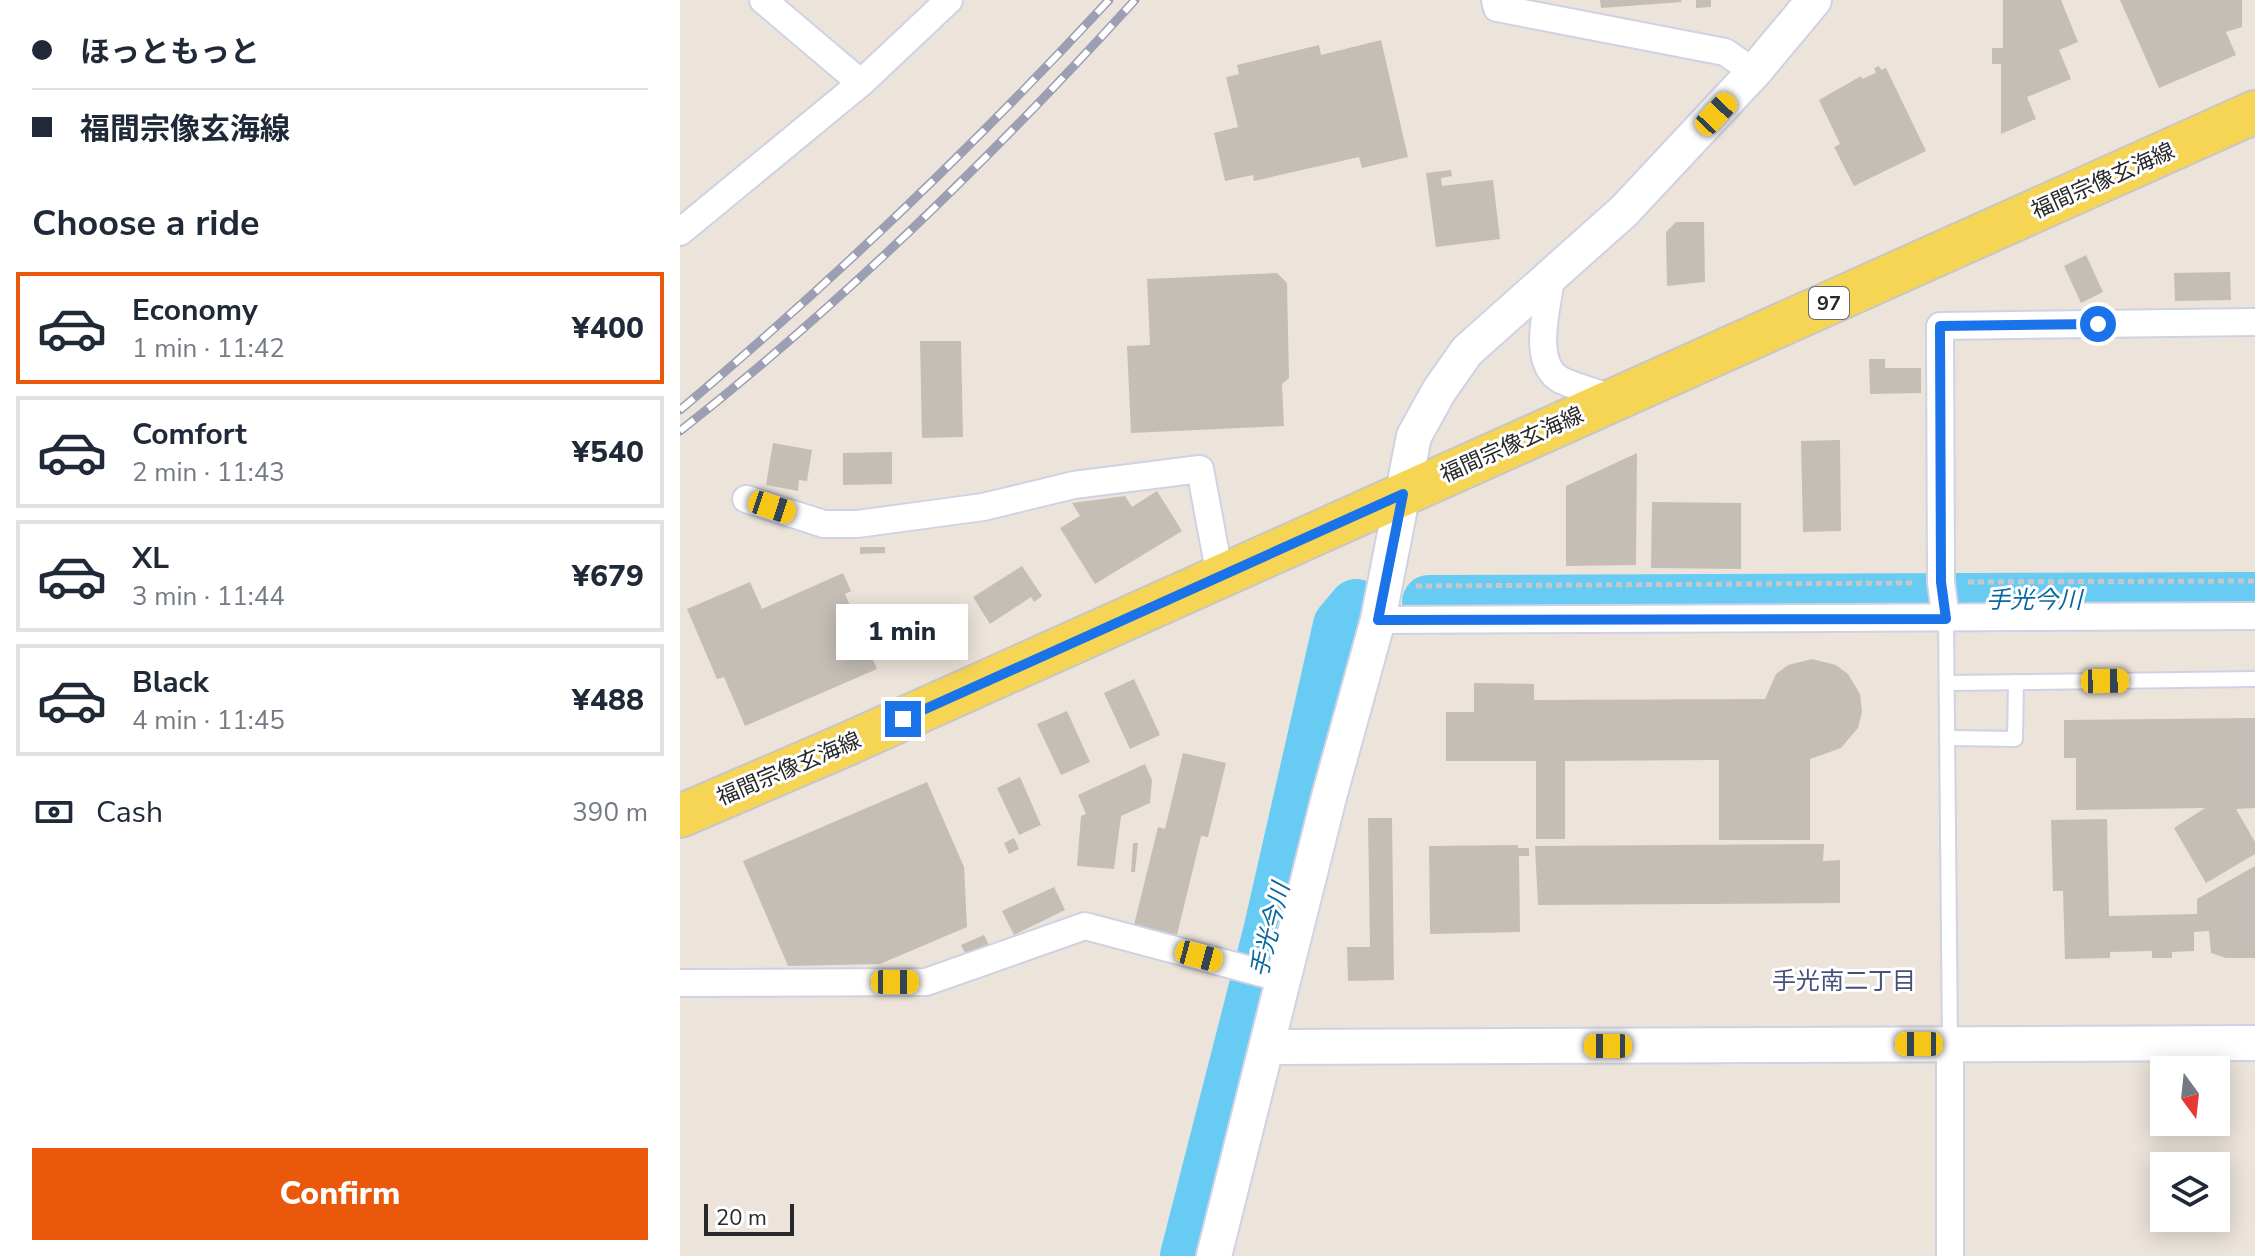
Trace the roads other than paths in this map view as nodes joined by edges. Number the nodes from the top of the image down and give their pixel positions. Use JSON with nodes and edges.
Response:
{"nodes":[{"id":1,"x":763,"y":0,"type":"edge"},
{"id":2,"x":949,"y":0,"type":"edge"},
{"id":3,"x":1495,"y":0,"type":"edge"},
{"id":4,"x":1814,"y":0,"type":"edge"},
{"id":5,"x":1754,"y":72,"type":"junction"},
{"id":6,"x":861,"y":83,"type":"junction"},
{"id":7,"x":2255,"y":112,"type":"edge"},
{"id":8,"x":680,"y":232,"type":"edge"},
{"id":9,"x":1551,"y":278,"type":"junction"},
{"id":10,"x":2255,"y":322,"type":"edge"},
{"id":11,"x":1615,"y":399,"type":"junction"},
{"id":12,"x":1403,"y":494,"type":"junction"},
{"id":13,"x":746,"y":499,"type":"dead end"},
{"id":14,"x":1220,"y":576,"type":"junction"},
{"id":15,"x":1943,"y":600,"type":"junction"},
{"id":16,"x":2255,"y":616,"type":"edge"},
{"id":17,"x":1378,"y":620,"type":"junction"},
{"id":18,"x":2255,"y":679,"type":"edge"},
{"id":19,"x":2016,"y":682,"type":"junction"},
{"id":20,"x":1949,"y":683,"type":"junction"},
{"id":21,"x":1949,"y":738,"type":"junction"},
{"id":22,"x":680,"y":816,"type":"edge"},
{"id":23,"x":1284,"y":979,"type":"junction"},
{"id":24,"x":680,"y":983,"type":"edge"},
{"id":25,"x":2255,"y":1043,"type":"edge"},
{"id":26,"x":1950,"y":1044,"type":"junction"},
{"id":27,"x":1267,"y":1047,"type":"junction"},
{"id":28,"x":1214,"y":1256,"type":"edge"},
{"id":29,"x":1950,"y":1256,"type":"edge"}],
"edges":[{"from":1,"to":6,"type":"street"},
{"from":2,"to":6,"type":"street"},
{"from":3,"to":5,"type":"street"},
{"from":4,"to":5,"type":"street"},
{"from":5,"to":9,"type":"street"},
{"from":6,"to":8,"type":"street"},
{"from":7,"to":11,"type":"main road","name":"福間宗像玄海線","number":"97"},
{"from":9,"to":11,"type":"street"},
{"from":9,"to":12,"type":"street"},
{"from":10,"to":15,"type":"street"},
{"from":11,"to":12,"type":"main road","name":"福間宗像玄海線","number":"97"},
{"from":12,"to":14,"type":"main road","name":"福間宗像玄海線","number":"97"},
{"from":12,"to":17,"type":"street"},
{"from":13,"to":14,"type":"street"},
{"from":14,"to":22,"type":"main road","name":"福間宗像玄海線","number":"97"},
{"from":15,"to":16,"type":"street"},
{"from":15,"to":17,"type":"street"},
{"from":15,"to":20,"type":"lane"},
{"from":17,"to":23,"type":"street"},
{"from":18,"to":19,"type":"lane"},
{"from":19,"to":20,"type":"lane"},
{"from":19,"to":21,"type":"lane"},
{"from":20,"to":21,"type":"lane"},
{"from":21,"to":26,"type":"lane"},
{"from":23,"to":24,"type":"street"},
{"from":23,"to":27,"type":"street"},
{"from":25,"to":26,"type":"street"},
{"from":26,"to":27,"type":"street"},
{"from":26,"to":29,"type":"street"},
{"from":27,"to":28,"type":"street"}]}
